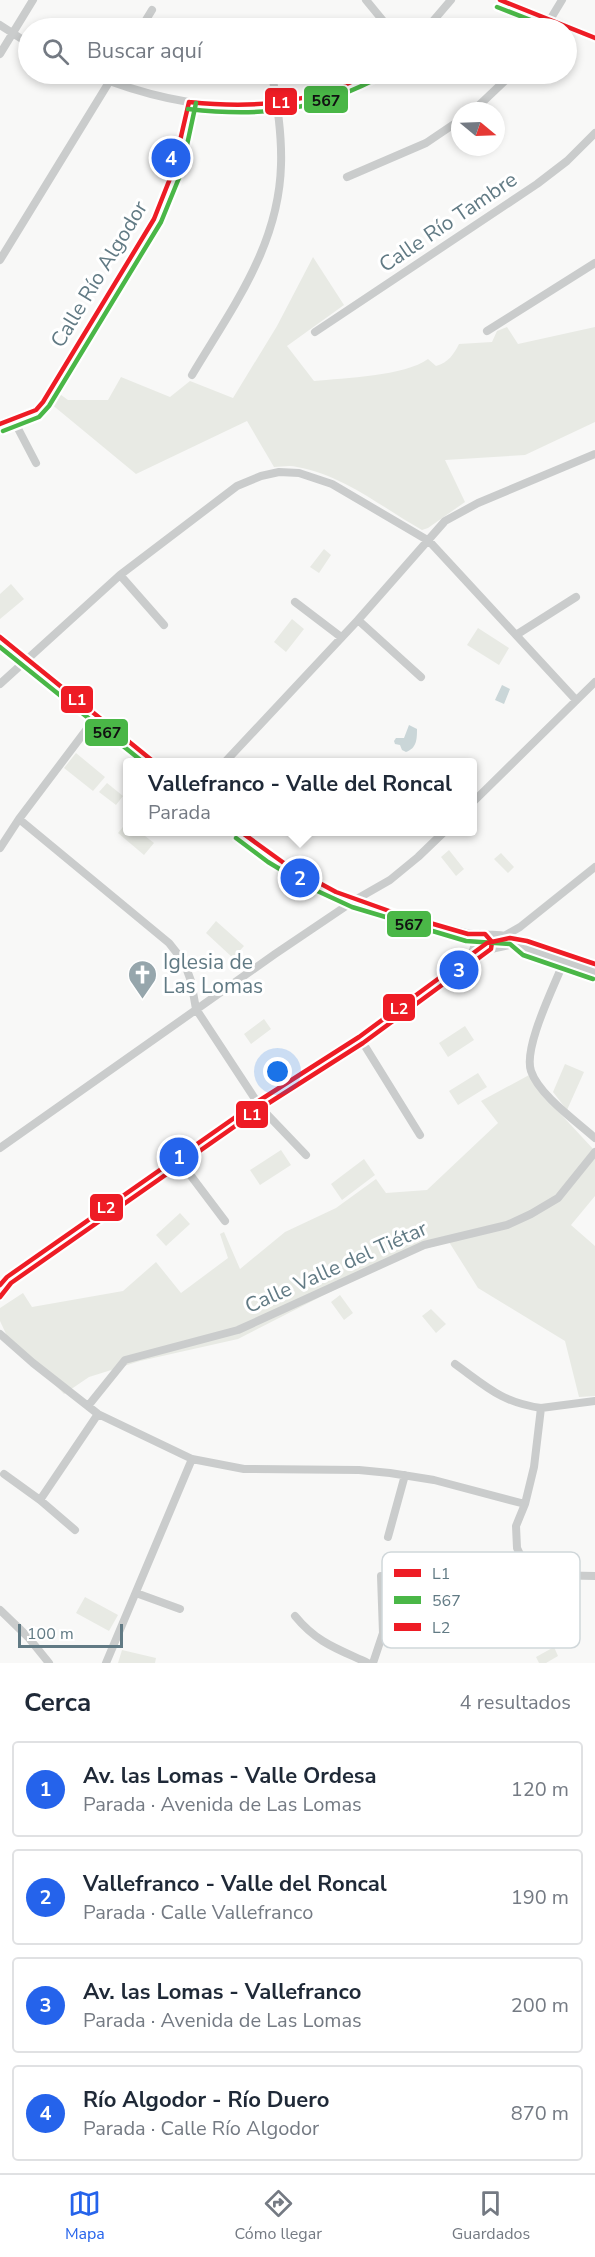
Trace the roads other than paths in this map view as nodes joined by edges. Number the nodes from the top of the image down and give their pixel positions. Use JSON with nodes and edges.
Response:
{"nodes":[{"id":1,"x":33,"y":0,"type":"edge"},
{"id":2,"x":366,"y":0,"type":"edge"},
{"id":3,"x":451,"y":0,"type":"edge"},
{"id":4,"x":500,"y":0,"type":"edge"},
{"id":5,"x":562,"y":0,"type":"edge"},
{"id":6,"x":152,"y":10,"type":"dead end"},
{"id":7,"x":22,"y":18,"type":"edge"},
{"id":8,"x":147,"y":18,"type":"edge"},
{"id":9,"x":381,"y":18,"type":"edge"},
{"id":10,"x":436,"y":18,"type":"edge"},
{"id":11,"x":535,"y":18,"type":"edge"},
{"id":12,"x":552,"y":18,"type":"edge"},
{"id":13,"x":0,"y":25,"type":"edge"},
{"id":14,"x":18,"y":25,"type":"edge"},
{"id":15,"x":13,"y":33,"type":"junction"},
{"id":16,"x":577,"y":33,"type":"edge"},
{"id":17,"x":18,"y":36,"type":"edge"},
{"id":18,"x":595,"y":38,"type":"edge"},
{"id":19,"x":0,"y":54,"type":"edge"},
{"id":20,"x":107,"y":84,"type":"edge"},
{"id":21,"x":133,"y":84,"type":"edge"},
{"id":22,"x":274,"y":84,"type":"edge"},
{"id":23,"x":348,"y":84,"type":"edge"},
{"id":24,"x":501,"y":84,"type":"edge"},
{"id":25,"x":189,"y":102,"type":"junction"},
{"id":26,"x":482,"y":102,"type":"edge"},
{"id":27,"x":277,"y":105,"type":"junction"},
{"id":28,"x":451,"y":126,"type":"edge"},
{"id":29,"x":595,"y":134,"type":"edge"},
{"id":30,"x":347,"y":177,"type":"dead end"},
{"id":31,"x":0,"y":260,"type":"edge"},
{"id":32,"x":595,"y":263,"type":"edge"},
{"id":33,"x":487,"y":331,"type":"dead end"},
{"id":34,"x":315,"y":332,"type":"dead end"},
{"id":35,"x":192,"y":375,"type":"dead end"},
{"id":36,"x":13,"y":420,"type":"junction"},
{"id":37,"x":0,"y":424,"type":"edge"},
{"id":38,"x":595,"y":454,"type":"edge"},
{"id":39,"x":36,"y":463,"type":"dead end"},
{"id":40,"x":429,"y":541,"type":"junction"},
{"id":41,"x":120,"y":575,"type":"junction"},
{"id":42,"x":576,"y":597,"type":"dead end"},
{"id":43,"x":295,"y":602,"type":"dead end"},
{"id":44,"x":358,"y":620,"type":"junction"},
{"id":45,"x":164,"y":625,"type":"dead end"},
{"id":46,"x":516,"y":635,"type":"junction"},
{"id":47,"x":0,"y":637,"type":"edge"},
{"id":48,"x":341,"y":637,"type":"junction"},
{"id":49,"x":29,"y":660,"type":"junction"},
{"id":50,"x":421,"y":677,"type":"dead end"},
{"id":51,"x":595,"y":682,"type":"edge"},
{"id":52,"x":0,"y":684,"type":"edge"},
{"id":53,"x":576,"y":700,"type":"junction"},
{"id":54,"x":96,"y":717,"type":"junction"},
{"id":55,"x":149,"y":758,"type":"edge"},
{"id":56,"x":229,"y":758,"type":"edge"},
{"id":57,"x":477,"y":798,"type":"edge"},
{"id":58,"x":19,"y":819,"type":"junction"},
{"id":59,"x":247,"y":836,"type":"edge"},
{"id":60,"x":439,"y":836,"type":"edge"},
{"id":61,"x":0,"y":849,"type":"edge"},
{"id":62,"x":595,"y":867,"type":"edge"},
{"id":63,"x":354,"y":900,"type":"junction"},
{"id":64,"x":484,"y":935,"type":"junction"},
{"id":65,"x":510,"y":939,"type":"junction"},
{"id":66,"x":475,"y":948,"type":"junction"},
{"id":67,"x":490,"y":950,"type":"junction"},
{"id":68,"x":564,"y":961,"type":"junction"},
{"id":69,"x":468,"y":965,"type":"junction"},
{"id":70,"x":595,"y":972,"type":"edge"},
{"id":71,"x":196,"y":1009,"type":"junction"},
{"id":72,"x":363,"y":1043,"type":"junction"},
{"id":73,"x":261,"y":1108,"type":"junction"},
{"id":74,"x":420,"y":1135,"type":"dead end"},
{"id":75,"x":595,"y":1137,"type":"edge"},
{"id":76,"x":1,"y":1146,"type":"edge"},
{"id":77,"x":595,"y":1152,"type":"edge"},
{"id":78,"x":306,"y":1155,"type":"dead end"},
{"id":79,"x":182,"y":1164,"type":"junction"},
{"id":80,"x":225,"y":1221,"type":"dead end"},
{"id":81,"x":11,"y":1283,"type":"junction"},
{"id":82,"x":0,"y":1288,"type":"edge"},
{"id":83,"x":0,"y":1297,"type":"edge"},
{"id":84,"x":1,"y":1333,"type":"edge"},
{"id":85,"x":455,"y":1364,"type":"dead end"},
{"id":86,"x":595,"y":1401,"type":"edge"},
{"id":87,"x":88,"y":1406,"type":"junction"},
{"id":88,"x":541,"y":1408,"type":"junction"},
{"id":89,"x":98,"y":1414,"type":"junction"},
{"id":90,"x":192,"y":1459,"type":"junction"},
{"id":91,"x":4,"y":1474,"type":"dead end"},
{"id":92,"x":405,"y":1475,"type":"junction"},
{"id":93,"x":40,"y":1500,"type":"junction"},
{"id":94,"x":525,"y":1504,"type":"junction"},
{"id":95,"x":75,"y":1530,"type":"dead end"},
{"id":96,"x":388,"y":1538,"type":"dead end"},
{"id":97,"x":518,"y":1552,"type":"edge"},
{"id":98,"x":580,"y":1575,"type":"edge"},
{"id":99,"x":381,"y":1576,"type":"dead end"},
{"id":100,"x":595,"y":1576,"type":"edge"},
{"id":101,"x":136,"y":1593,"type":"junction"},
{"id":102,"x":382,"y":1604,"type":"edge"},
{"id":103,"x":180,"y":1609,"type":"dead end"},
{"id":104,"x":0,"y":1610,"type":"edge"},
{"id":105,"x":295,"y":1616,"type":"dead end"},
{"id":106,"x":382,"y":1636,"type":"edge"},
{"id":107,"x":49,"y":1663,"type":"edge"},
{"id":108,"x":106,"y":1663,"type":"edge"},
{"id":109,"x":371,"y":1663,"type":"edge"}],
"edges":[{"from":1,"to":7,"type":"street"},
{"from":2,"to":9,"type":"street"},
{"from":3,"to":10,"type":"street"},
{"from":4,"to":11,"type":"street"},
{"from":5,"to":12,"type":"street"},
{"from":6,"to":8,"type":"street"},
{"from":13,"to":15,"type":"street"},
{"from":14,"to":15,"type":"street"},
{"from":15,"to":17,"type":"street"},
{"from":15,"to":19,"type":"street"},
{"from":16,"to":18,"type":"street"},
{"from":20,"to":31,"type":"street"},
{"from":21,"to":25,"type":"street"},
{"from":22,"to":27,"type":"street"},
{"from":23,"to":27,"type":"street"},
{"from":24,"to":26,"type":"street"},
{"from":25,"to":27,"type":"street"},
{"from":25,"to":36,"type":"street","name":"Calle Río Algodor"},
{"from":27,"to":35,"type":"street"},
{"from":28,"to":30,"type":"street"},
{"from":29,"to":34,"type":"street","name":"Calle Río Tambre"},
{"from":32,"to":33,"type":"street"},
{"from":36,"to":37,"type":"street","name":"Calle Río Algodor"},
{"from":36,"to":39,"type":"street"},
{"from":38,"to":40,"type":"street"},
{"from":40,"to":41,"type":"street"},
{"from":40,"to":44,"type":"street"},
{"from":40,"to":46,"type":"street"},
{"from":41,"to":45,"type":"street"},
{"from":41,"to":49,"type":"street"},
{"from":42,"to":46,"type":"street"},
{"from":43,"to":48,"type":"street"},
{"from":44,"to":48,"type":"street"},
{"from":44,"to":50,"type":"street"},
{"from":46,"to":53,"type":"street"},
{"from":47,"to":49,"type":"street"},
{"from":48,"to":56,"type":"street"},
{"from":49,"to":52,"type":"street"},
{"from":49,"to":54,"type":"street"},
{"from":51,"to":53,"type":"street"},
{"from":53,"to":57,"type":"street"},
{"from":54,"to":55,"type":"street"},
{"from":54,"to":58,"type":"street"},
{"from":58,"to":61,"type":"street"},
{"from":58,"to":71,"type":"street"},
{"from":59,"to":63,"type":"street"},
{"from":60,"to":63,"type":"street"},
{"from":62,"to":65,"type":"street"},
{"from":63,"to":64,"type":"street"},
{"from":63,"to":71,"type":"street"},
{"from":64,"to":65,"type":"street"},
{"from":64,"to":66,"type":"street"},
{"from":64,"to":67,"type":"street"},
{"from":65,"to":67,"type":"street"},
{"from":65,"to":68,"type":"street"},
{"from":66,"to":67,"type":"street"},
{"from":66,"to":69,"type":"street"},
{"from":67,"to":69,"type":"street"},
{"from":68,"to":70,"type":"street"},
{"from":68,"to":75,"type":"street"},
{"from":69,"to":72,"type":"street"},
{"from":71,"to":73,"type":"street"},
{"from":71,"to":76,"type":"street"},
{"from":72,"to":73,"type":"street"},
{"from":72,"to":74,"type":"street"},
{"from":73,"to":78,"type":"street"},
{"from":73,"to":79,"type":"street"},
{"from":77,"to":87,"type":"street","name":"Calle Valle del Tiétar"},
{"from":79,"to":80,"type":"street"},
{"from":79,"to":81,"type":"street"},
{"from":81,"to":82,"type":"street"},
{"from":81,"to":83,"type":"street"},
{"from":84,"to":87,"type":"street"},
{"from":85,"to":88,"type":"street"},
{"from":86,"to":88,"type":"street"},
{"from":87,"to":89,"type":"street"},
{"from":88,"to":94,"type":"street"},
{"from":89,"to":90,"type":"street"},
{"from":89,"to":93,"type":"street"},
{"from":90,"to":92,"type":"street"},
{"from":90,"to":101,"type":"street"},
{"from":91,"to":93,"type":"street"},
{"from":92,"to":94,"type":"street"},
{"from":92,"to":96,"type":"street"},
{"from":93,"to":95,"type":"street"},
{"from":94,"to":97,"type":"street"},
{"from":98,"to":100,"type":"street"},
{"from":99,"to":102,"type":"street"},
{"from":101,"to":103,"type":"street"},
{"from":101,"to":108,"type":"street"},
{"from":104,"to":107,"type":"street"},
{"from":105,"to":109,"type":"street"},
{"from":106,"to":109,"type":"street"}]}
